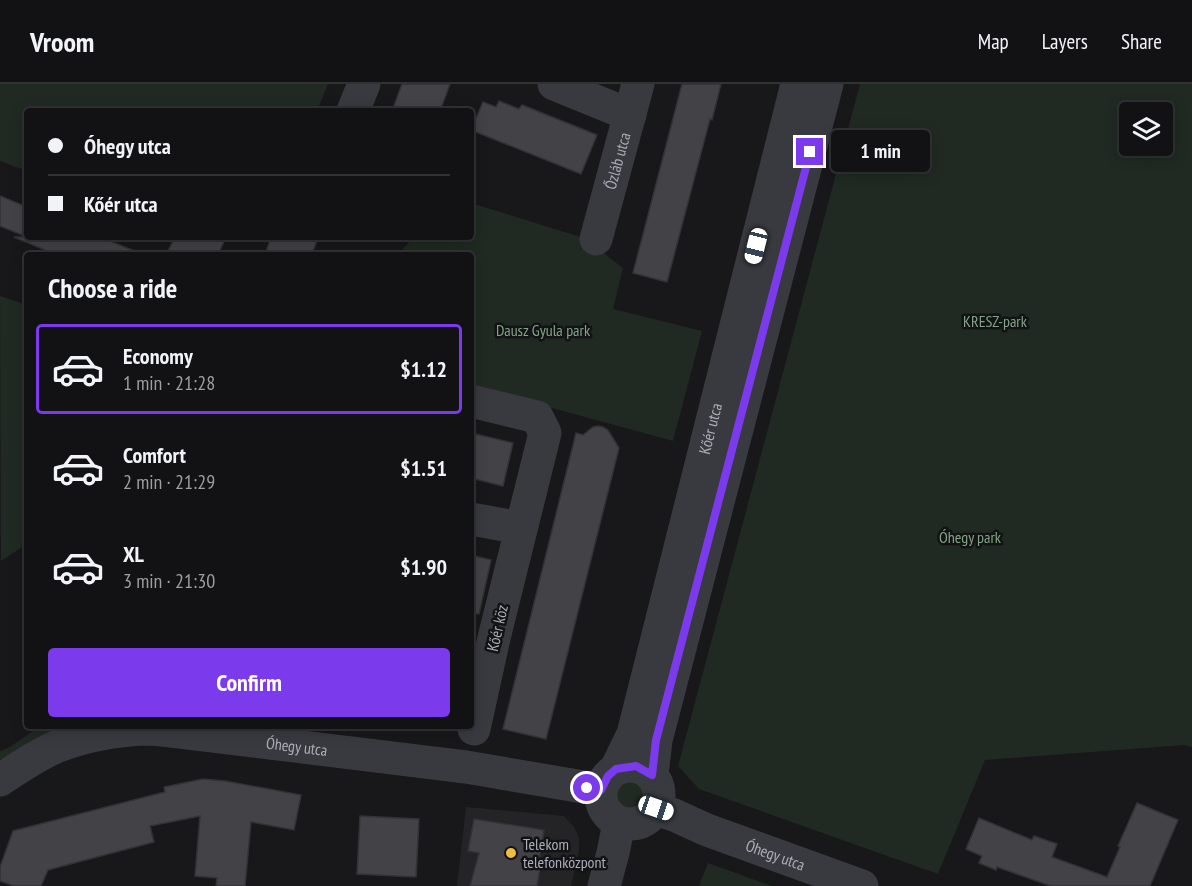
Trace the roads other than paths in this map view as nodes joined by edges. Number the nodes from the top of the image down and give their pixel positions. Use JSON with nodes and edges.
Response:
{"nodes":[{"id":1,"x":364,"y":84,"type":"edge"},
{"id":2,"x":554,"y":84,"type":"edge"},
{"id":3,"x":797,"y":84,"type":"edge"},
{"id":4,"x":827,"y":84,"type":"edge"},
{"id":5,"x":634,"y":99,"type":"edge"},
{"id":6,"x":354,"y":108,"type":"edge"},
{"id":7,"x":596,"y":239,"type":"dead end"},
{"id":8,"x":474,"y":402,"type":"edge"},
{"id":9,"x":474,"y":520,"type":"edge"},
{"id":10,"x":521,"y":528,"type":"junction"},
{"id":11,"x":483,"y":636,"type":"edge"},
{"id":12,"x":474,"y":729,"type":"dead end"},
{"id":13,"x":226,"y":732,"type":"edge"},
{"id":14,"x":652,"y":775,"type":"junction"},
{"id":15,"x":608,"y":779,"type":"junction"},
{"id":16,"x":0,"y":780,"type":"edge"},
{"id":17,"x":656,"y":808,"type":"junction"},
{"id":18,"x":619,"y":823,"type":"junction"},
{"id":19,"x":604,"y":886,"type":"edge"},
{"id":20,"x":862,"y":886,"type":"edge"}],
"edges":[{"from":1,"to":6,"type":"street"},
{"from":2,"to":5,"type":"street"},
{"from":3,"to":15,"type":"street","name":"Kőér utca"},
{"from":4,"to":14,"type":"street","name":"Kőér utca"},
{"from":5,"to":7,"type":"street","name":"Őzláb utca"},
{"from":8,"to":10,"type":"street","name":"Kőér köz"},
{"from":9,"to":10,"type":"street"},
{"from":10,"to":11,"type":"street","name":"Kőér köz"},
{"from":11,"to":12,"type":"street","name":"Kőér köz"},
{"from":13,"to":15,"type":"street","name":"Óhegy utca"},
{"from":13,"to":16,"type":"street","name":"Óhegy utca"},
{"from":14,"to":15,"type":"street","name":"Óhegy utca"},
{"from":14,"to":17,"type":"street"},
{"from":15,"to":18,"type":"street"},
{"from":17,"to":18,"type":"street"},
{"from":17,"to":20,"type":"street","name":"Óhegy utca"},
{"from":18,"to":19,"type":"street"}]}
